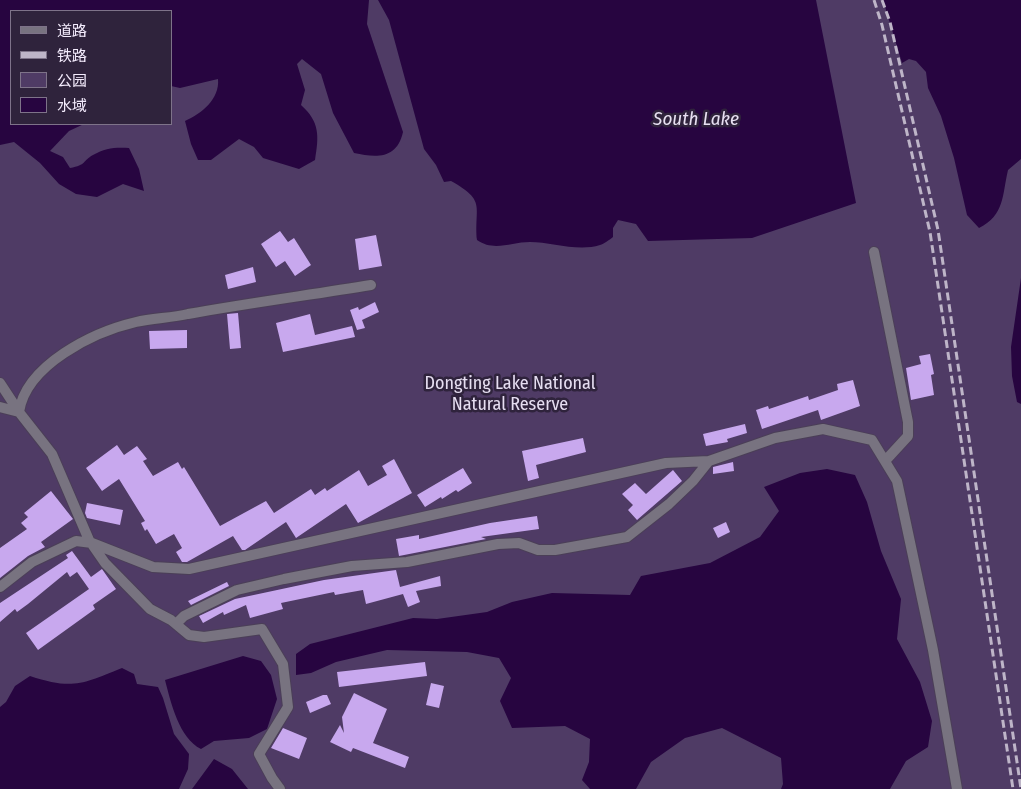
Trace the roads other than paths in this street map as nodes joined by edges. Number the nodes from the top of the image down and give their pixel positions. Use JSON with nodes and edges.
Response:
{"nodes":[{"id":1,"x":874,"y":252,"type":"dead end"},
{"id":2,"x":371,"y":285,"type":"dead end"},
{"id":3,"x":0,"y":384,"type":"edge"},
{"id":4,"x":0,"y":407,"type":"edge"},
{"id":5,"x":20,"y":412,"type":"junction"},
{"id":6,"x":709,"y":461,"type":"junction"},
{"id":7,"x":885,"y":462,"type":"junction"},
{"id":8,"x":92,"y":543,"type":"junction"},
{"id":9,"x":0,"y":587,"type":"edge"},
{"id":10,"x":176,"y":624,"type":"junction"},
{"id":11,"x":280,"y":789,"type":"edge"},
{"id":12,"x":957,"y":789,"type":"edge"}],
"edges":[{"from":1,"to":7,"type":"street"},
{"from":2,"to":5,"type":"street"},
{"from":3,"to":5,"type":"street"},
{"from":4,"to":5,"type":"street"},
{"from":5,"to":8,"type":"street"},
{"from":6,"to":7,"type":"street"},
{"from":6,"to":8,"type":"street"},
{"from":6,"to":10,"type":"street"},
{"from":7,"to":12,"type":"street"},
{"from":8,"to":9,"type":"street"},
{"from":8,"to":10,"type":"street"},
{"from":10,"to":11,"type":"street"}]}
